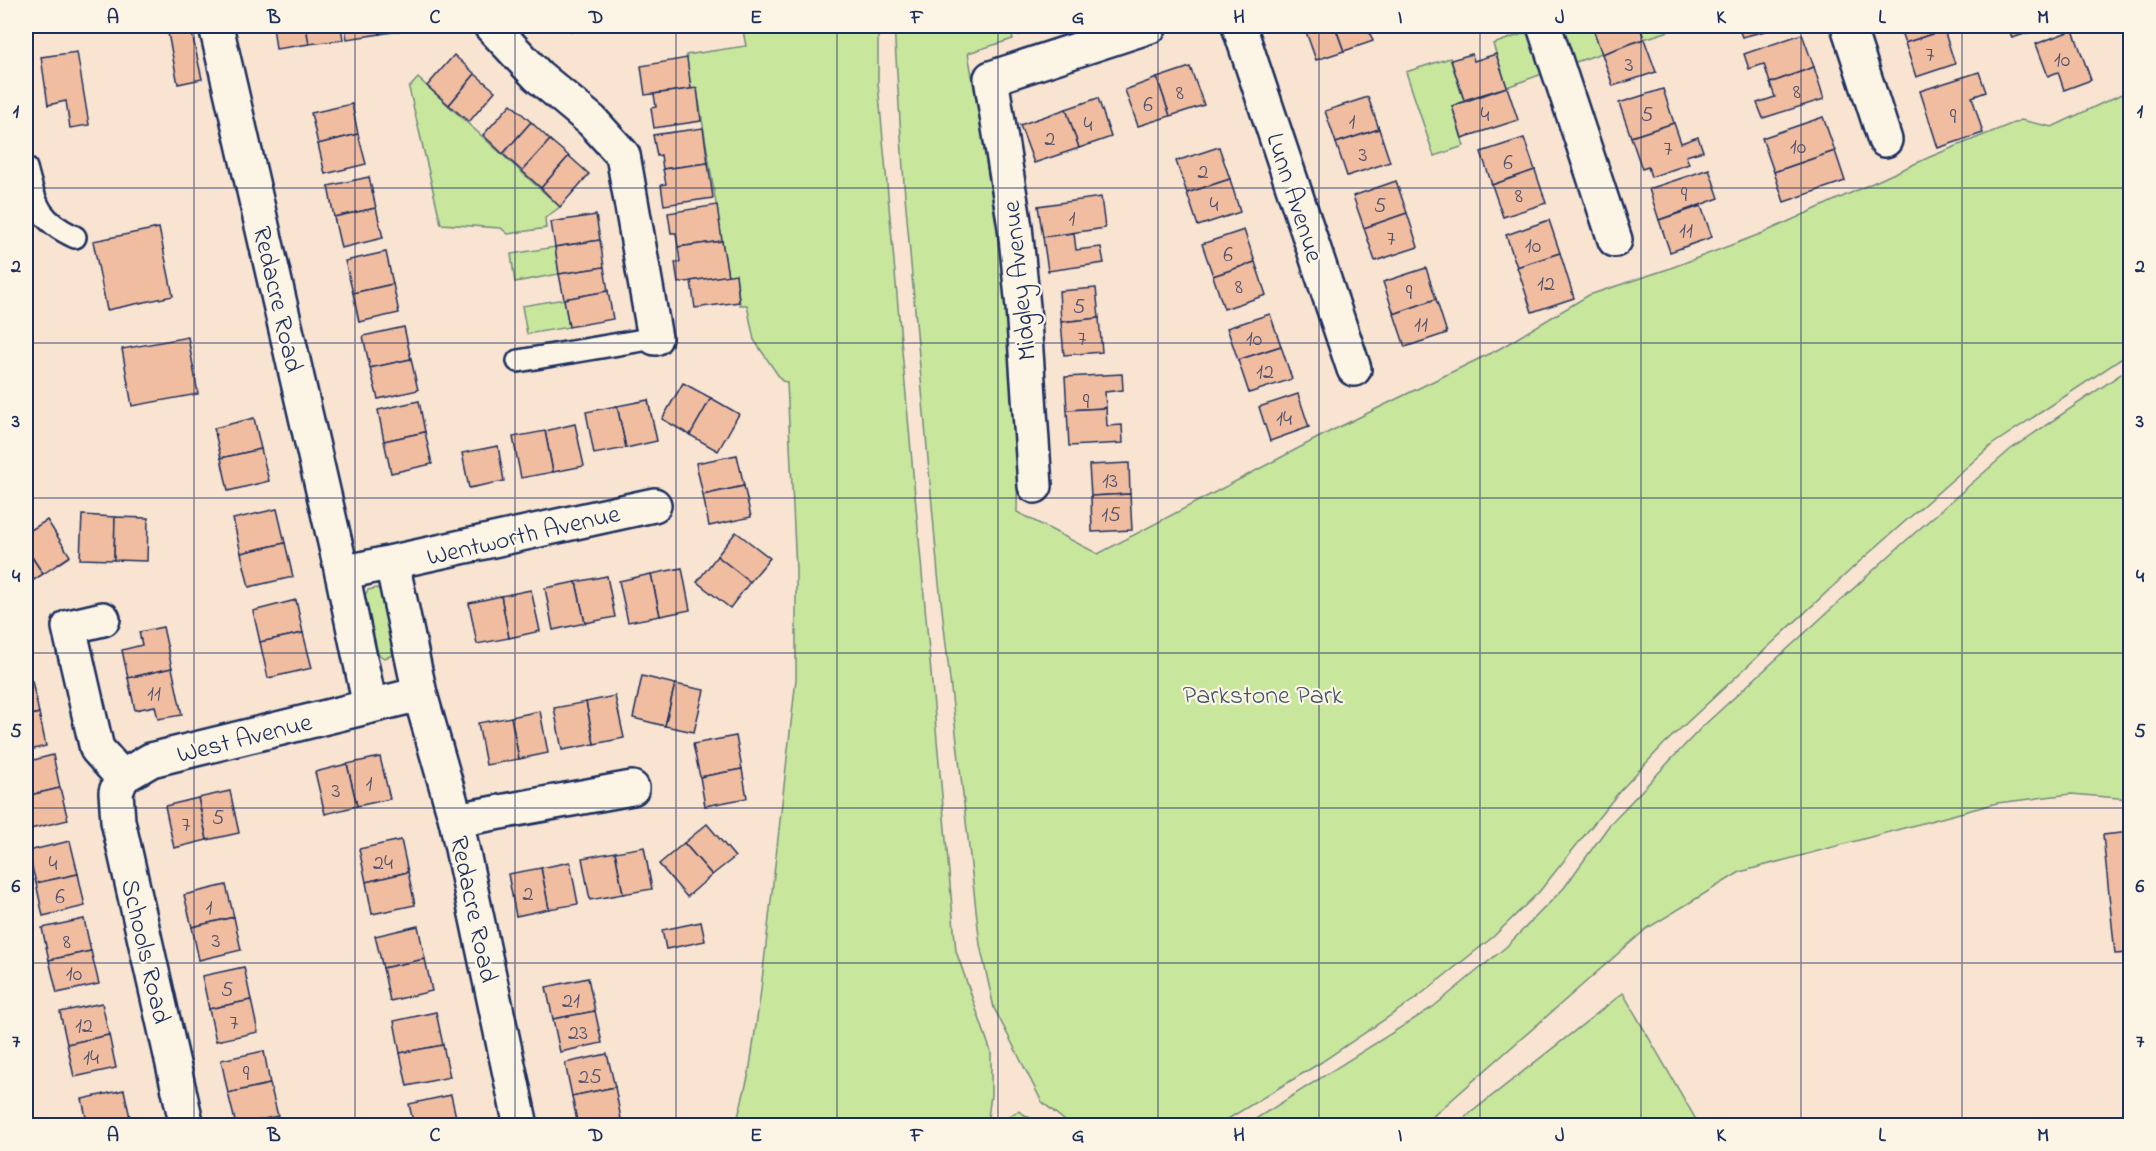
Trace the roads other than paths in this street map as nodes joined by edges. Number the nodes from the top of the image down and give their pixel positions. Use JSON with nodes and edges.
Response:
{"nodes":[{"id":1,"x":216,"y":26,"type":"edge"},
{"id":2,"x":491,"y":26,"type":"edge"},
{"id":3,"x":1150,"y":26,"type":"edge"},
{"id":4,"x":1239,"y":26,"type":"edge"},
{"id":5,"x":1544,"y":26,"type":"edge"},
{"id":6,"x":1848,"y":26,"type":"edge"},
{"id":7,"x":1885,"y":140,"type":"dead end"},
{"id":8,"x":26,"y":168,"type":"edge"},
{"id":9,"x":75,"y":237,"type":"dead end"},
{"id":10,"x":1615,"y":240,"type":"dead end"},
{"id":11,"x":655,"y":338,"type":"joint"},
{"id":12,"x":518,"y":361,"type":"dead end"},
{"id":13,"x":1353,"y":369,"type":"dead end"},
{"id":14,"x":1035,"y":486,"type":"dead end"},
{"id":15,"x":654,"y":505,"type":"dead end"},
{"id":16,"x":392,"y":563,"type":"junction"},
{"id":17,"x":342,"y":573,"type":"junction"},
{"id":18,"x":103,"y":619,"type":"dead end"},
{"id":19,"x":420,"y":694,"type":"junction"},
{"id":20,"x":370,"y":706,"type":"junction"},
{"id":21,"x":122,"y":777,"type":"junction"},
{"id":22,"x":632,"y":788,"type":"dead end"},
{"id":23,"x":456,"y":820,"type":"junction"},
{"id":24,"x":187,"y":1125,"type":"edge"},
{"id":25,"x":521,"y":1125,"type":"edge"}],
"edges":[{"from":1,"to":17,"type":"street","name":"Redacre Road"},
{"from":2,"to":11,"type":"street"},
{"from":3,"to":14,"type":"street","name":"Midgley Avenue"},
{"from":4,"to":13,"type":"street","name":"Lunn Avenue"},
{"from":5,"to":10,"type":"street"},
{"from":6,"to":7,"type":"street"},
{"from":8,"to":9,"type":"lane"},
{"from":11,"to":12,"type":"lane"},
{"from":15,"to":16,"type":"street","name":"Wentworth Avenue"},
{"from":16,"to":17,"type":"street"},
{"from":16,"to":19,"type":"street","name":"Redacre Road"},
{"from":17,"to":20,"type":"street","name":"Redacre Road"},
{"from":18,"to":21,"type":"street"},
{"from":19,"to":20,"type":"street"},
{"from":19,"to":23,"type":"street","name":"Redacre Road"},
{"from":20,"to":21,"type":"street","name":"West Avenue"},
{"from":21,"to":24,"type":"street","name":"Schools Road"},
{"from":22,"to":23,"type":"street"},
{"from":23,"to":25,"type":"street","name":"Redacre Road"}]}
